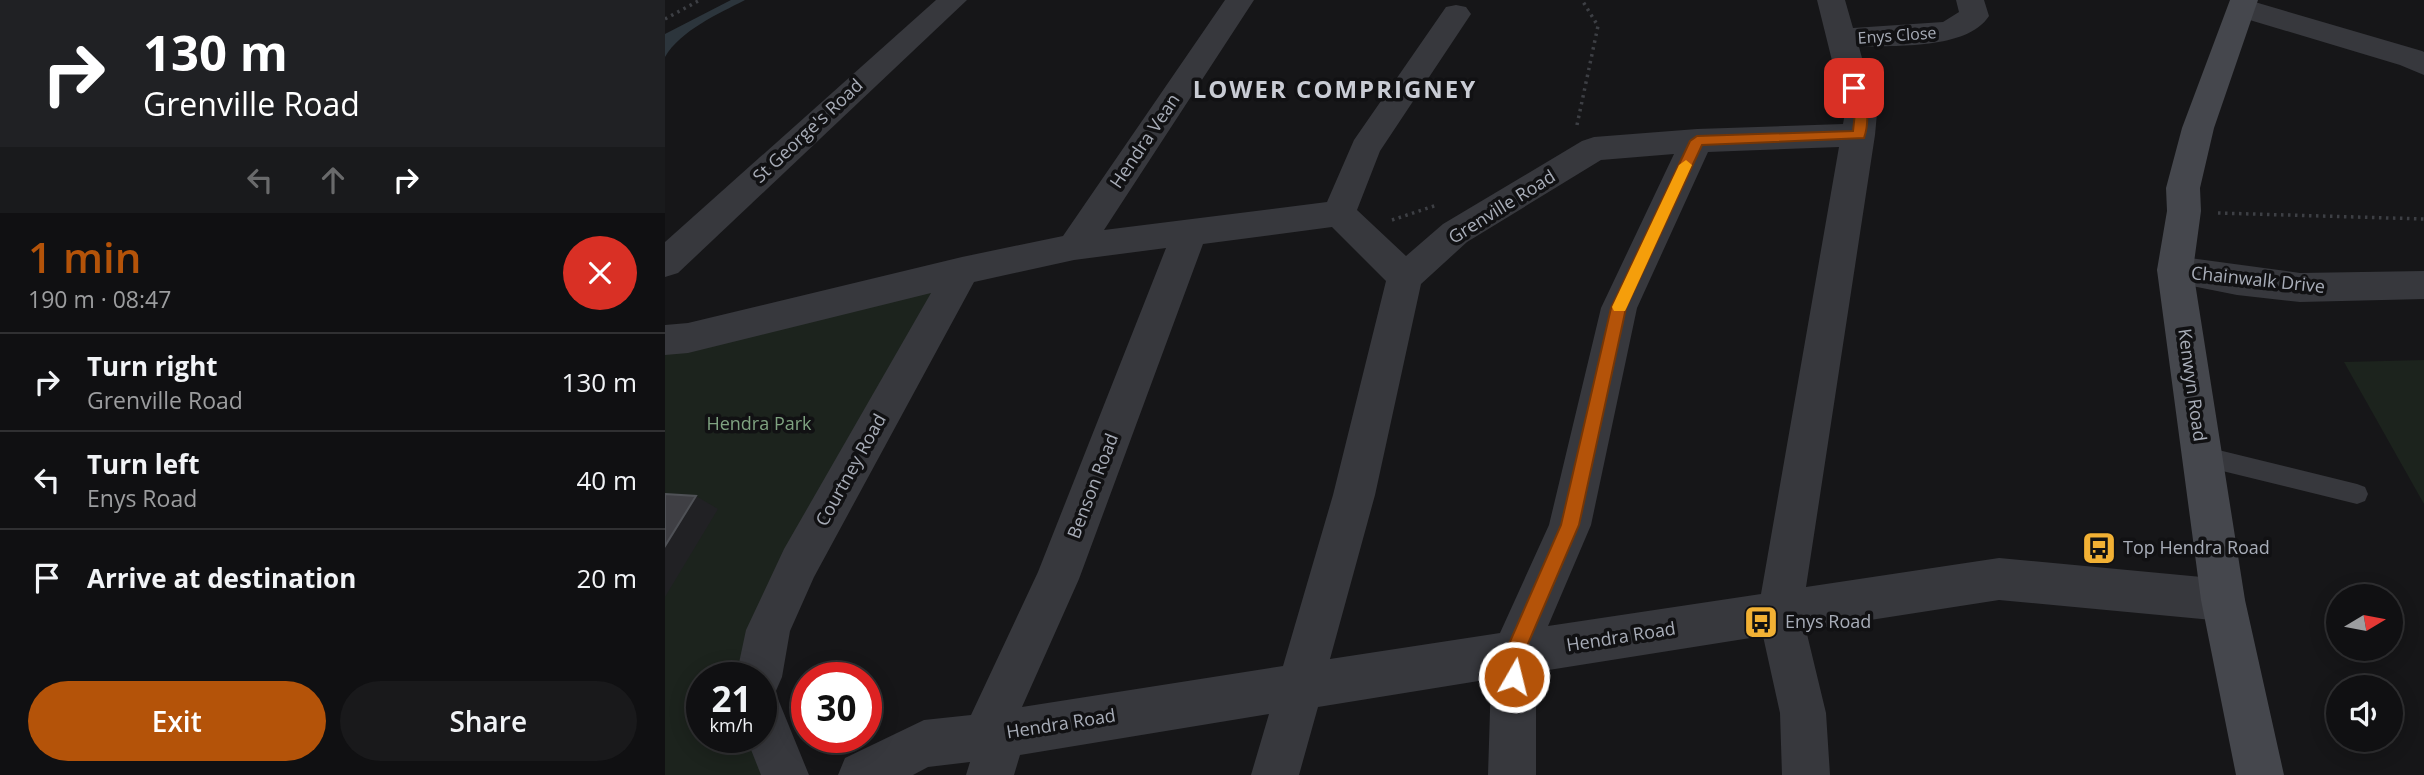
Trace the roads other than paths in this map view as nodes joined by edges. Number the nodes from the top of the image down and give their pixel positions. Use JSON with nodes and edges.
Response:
{"nodes":[{"id":1,"x":953,"y":0,"type":"edge"},
{"id":2,"x":1240,"y":0,"type":"edge"},
{"id":3,"x":1831,"y":0,"type":"edge"},
{"id":4,"x":1970,"y":0,"type":"edge"},
{"id":5,"x":2243,"y":4,"type":"edge"},
{"id":6,"x":1456,"y":14,"type":"dead end"},
{"id":7,"x":1841,"y":39,"type":"junction"},
{"id":8,"x":2424,"y":65,"type":"edge"},
{"id":9,"x":1859,"y":135,"type":"junction"},
{"id":10,"x":1697,"y":141,"type":"junction"},
{"id":11,"x":1349,"y":222,"type":"junction"},
{"id":12,"x":1190,"y":232,"type":"junction"},
{"id":13,"x":1074,"y":247,"type":"junction"},
{"id":14,"x":665,"y":263,"type":"edge"},
{"id":15,"x":2175,"y":270,"type":"junction"},
{"id":16,"x":962,"y":271,"type":"junction"},
{"id":17,"x":1405,"y":277,"type":"junction"},
{"id":18,"x":2424,"y":285,"type":"edge"},
{"id":19,"x":665,"y":341,"type":"edge"},
{"id":20,"x":2202,"y":456,"type":"junction"},
{"id":21,"x":2357,"y":494,"type":"dead end"},
{"id":22,"x":2223,"y":600,"type":"junction"},
{"id":23,"x":1780,"y":612,"type":"junction"},
{"id":24,"x":1514,"y":653,"type":"junction"},
{"id":25,"x":762,"y":662,"type":"edge"},
{"id":26,"x":1300,"y":686,"type":"junction"},
{"id":27,"x":993,"y":749,"type":"edge"},
{"id":28,"x":776,"y":753,"type":"edge"},
{"id":29,"x":785,"y":775,"type":"edge"},
{"id":30,"x":862,"y":775,"type":"edge"},
{"id":31,"x":1275,"y":775,"type":"edge"},
{"id":32,"x":1512,"y":775,"type":"edge"},
{"id":33,"x":1805,"y":775,"type":"edge"},
{"id":34,"x":2260,"y":775,"type":"edge"}],
"edges":[{"from":1,"to":14,"type":"street","name":"St George's Road"},
{"from":2,"to":13,"type":"street","name":"Hendra Vean"},
{"from":3,"to":7,"type":"street"},
{"from":4,"to":7,"type":"street","name":"Enys Close"},
{"from":5,"to":8,"type":"street"},
{"from":5,"to":15,"type":"main road","name":"Kenwyn Road"},
{"from":6,"to":11,"type":"street"},
{"from":7,"to":9,"type":"street"},
{"from":9,"to":10,"type":"street","name":"Grenville Road"},
{"from":9,"to":23,"type":"street"},
{"from":10,"to":17,"type":"street","name":"Grenville Road"},
{"from":10,"to":24,"type":"street"},
{"from":11,"to":12,"type":"street"},
{"from":11,"to":17,"type":"street"},
{"from":12,"to":13,"type":"street"},
{"from":12,"to":27,"type":"street","name":"Benson Road"},
{"from":13,"to":16,"type":"street"},
{"from":15,"to":18,"type":"street","name":"Chainwalk Drive"},
{"from":15,"to":20,"type":"main road","name":"Kenwyn Road"},
{"from":16,"to":19,"type":"street"},
{"from":16,"to":25,"type":"street","name":"Courtney Road"},
{"from":17,"to":26,"type":"street"},
{"from":20,"to":21,"type":"lane"},
{"from":20,"to":22,"type":"main road","name":"Kenwyn Road"},
{"from":22,"to":23,"type":"street","name":"Hendra Road"},
{"from":22,"to":34,"type":"main road","name":"Kenwyn Road"},
{"from":23,"to":24,"type":"street","name":"Hendra Road"},
{"from":23,"to":33,"type":"street"},
{"from":24,"to":26,"type":"street","name":"Hendra Road"},
{"from":24,"to":32,"type":"street"},
{"from":26,"to":27,"type":"street","name":"Hendra Road"},
{"from":26,"to":31,"type":"street"},
{"from":27,"to":30,"type":"street","name":"Hendra Road"},
{"from":28,"to":29,"type":"street"}]}
